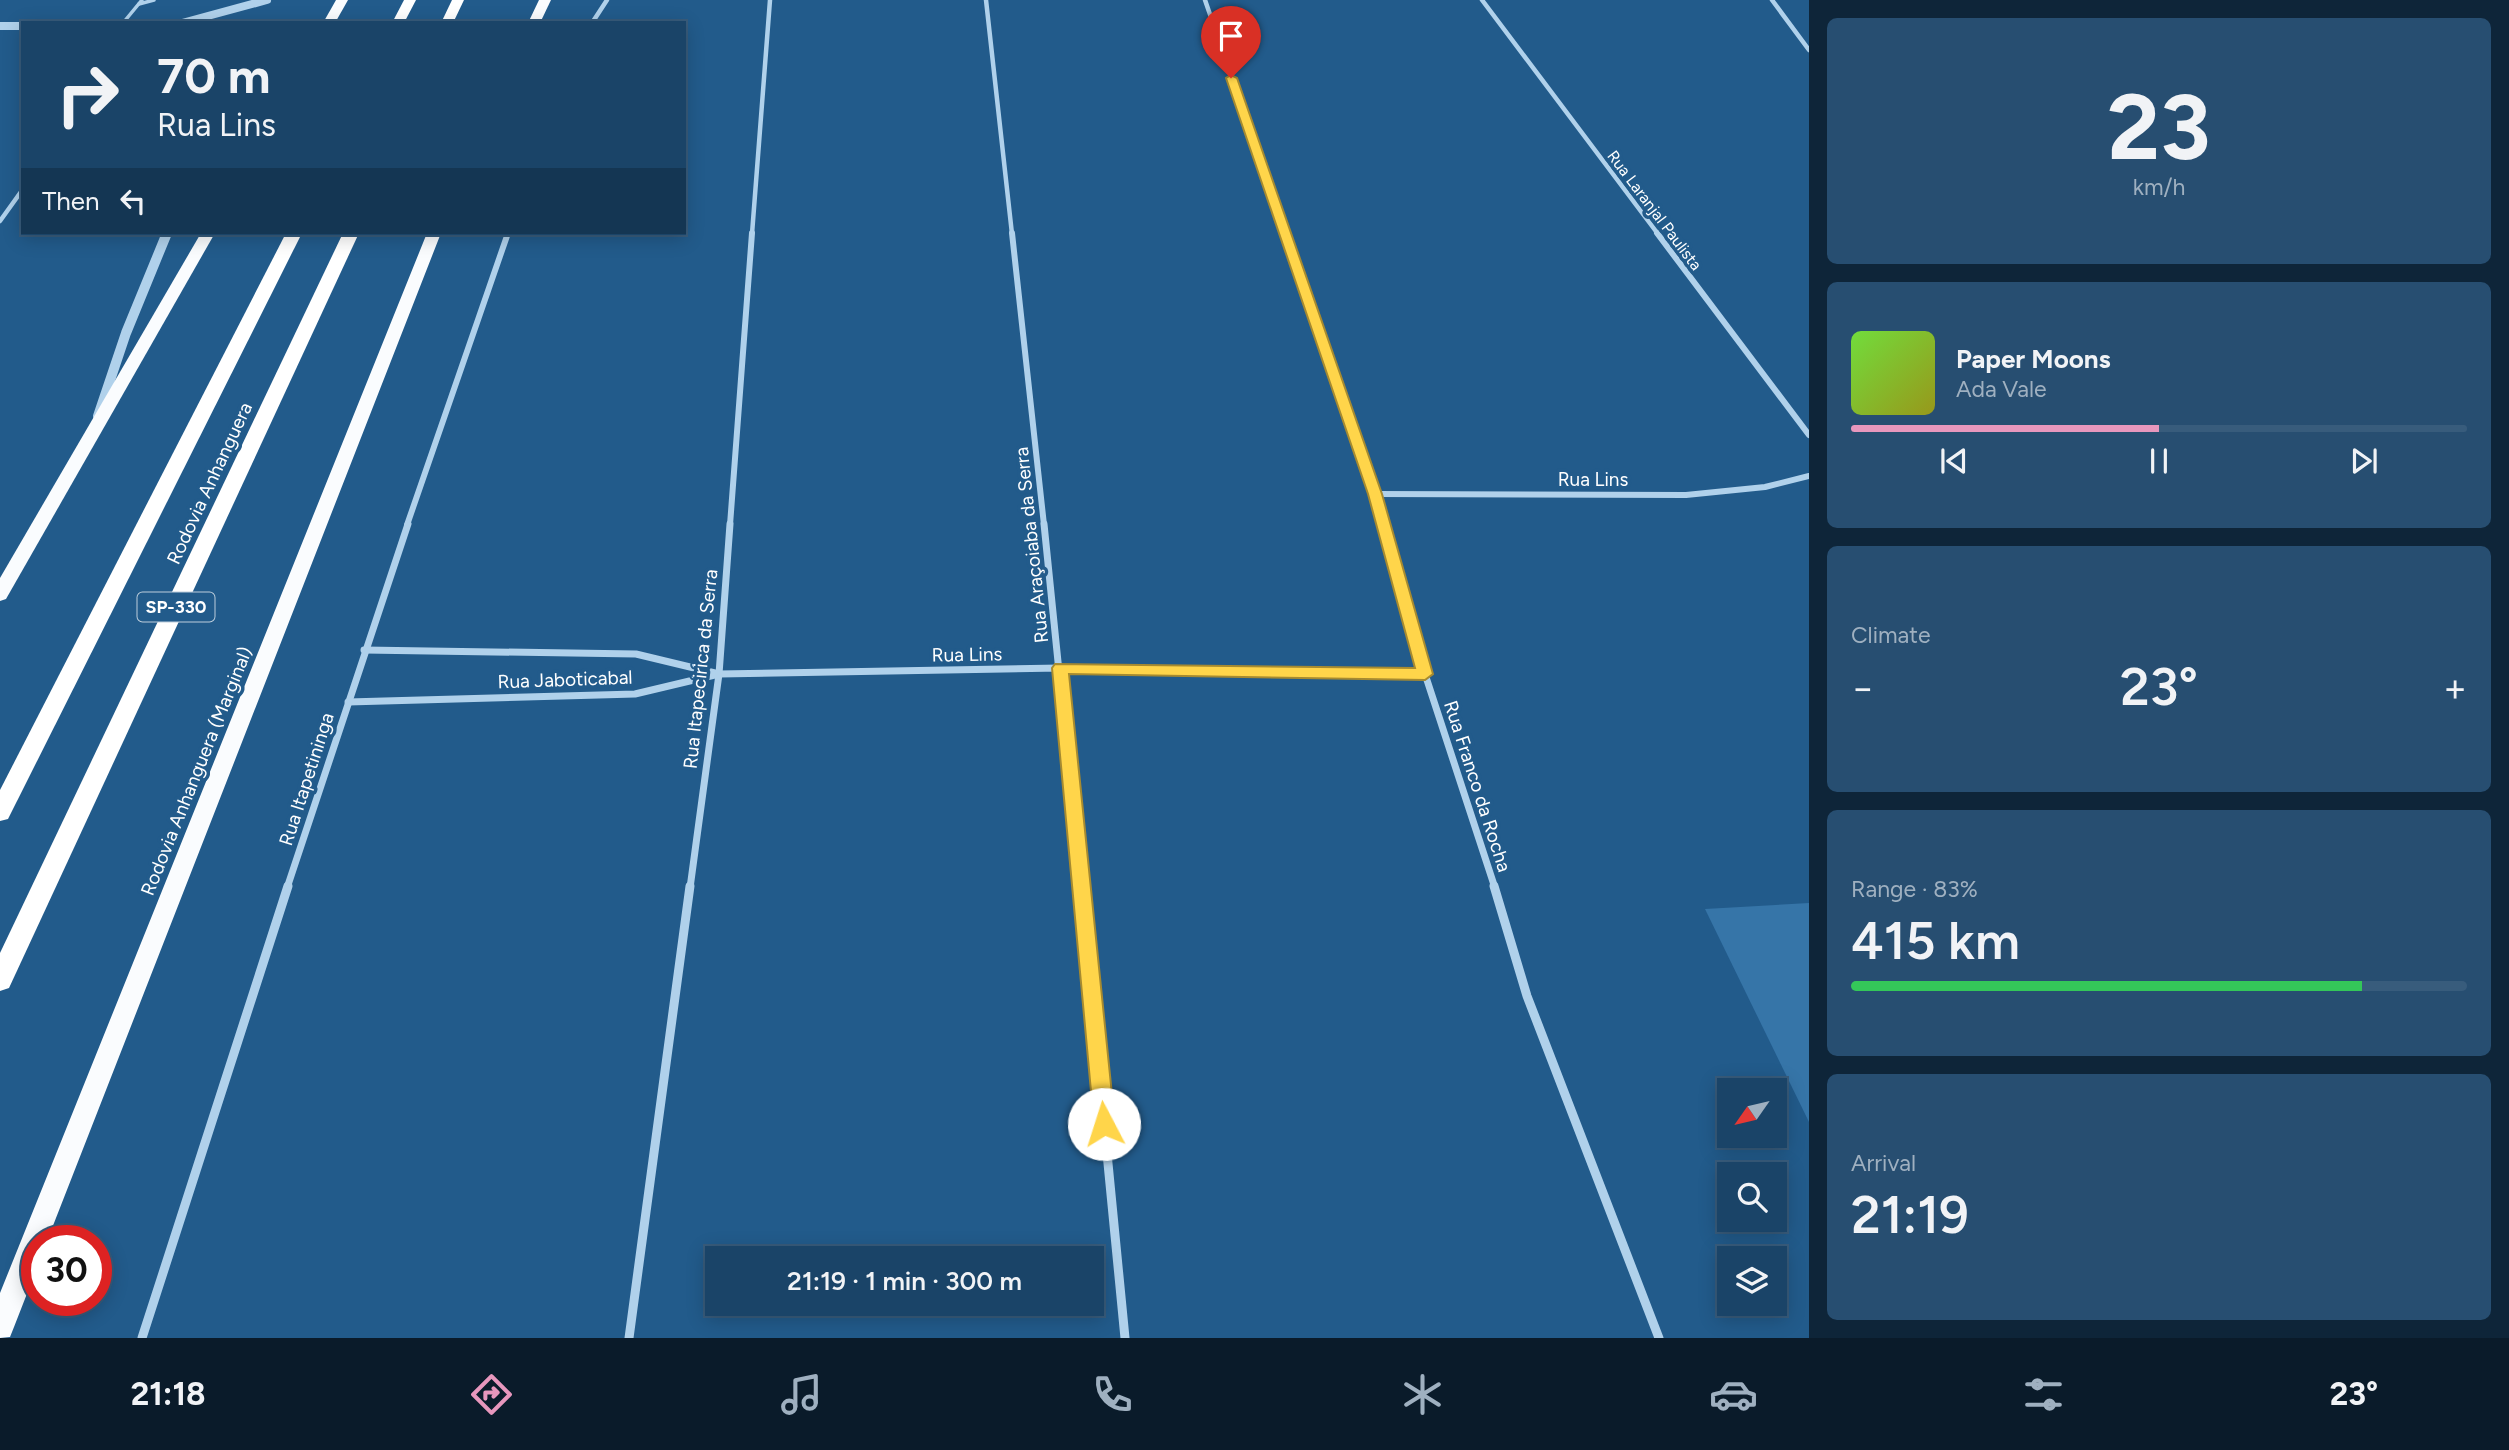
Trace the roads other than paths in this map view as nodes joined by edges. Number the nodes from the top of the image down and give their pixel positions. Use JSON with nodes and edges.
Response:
{"nodes":[{"id":1,"x":154,"y":0,"type":"edge"},
{"id":2,"x":267,"y":0,"type":"edge"},
{"id":3,"x":342,"y":0,"type":"edge"},
{"id":4,"x":410,"y":0,"type":"edge"},
{"id":5,"x":458,"y":0,"type":"edge"},
{"id":6,"x":545,"y":0,"type":"edge"},
{"id":7,"x":607,"y":0,"type":"edge"},
{"id":8,"x":770,"y":0,"type":"edge"},
{"id":9,"x":986,"y":0,"type":"edge"},
{"id":10,"x":1205,"y":0,"type":"edge"},
{"id":11,"x":1482,"y":0,"type":"edge"},
{"id":12,"x":1772,"y":0,"type":"edge"},
{"id":13,"x":140,"y":2,"type":"edge"},
{"id":14,"x":125,"y":21,"type":"edge"},
{"id":15,"x":189,"y":21,"type":"edge"},
{"id":16,"x":330,"y":21,"type":"edge"},
{"id":17,"x":399,"y":21,"type":"edge"},
{"id":18,"x":448,"y":21,"type":"edge"},
{"id":19,"x":535,"y":21,"type":"edge"},
{"id":20,"x":593,"y":21,"type":"edge"},
{"id":21,"x":0,"y":26,"type":"edge"},
{"id":22,"x":21,"y":26,"type":"edge"},
{"id":23,"x":1809,"y":50,"type":"edge"},
{"id":24,"x":21,"y":192,"type":"edge"},
{"id":25,"x":0,"y":221,"type":"edge"},
{"id":26,"x":166,"y":235,"type":"edge"},
{"id":27,"x":207,"y":235,"type":"edge"},
{"id":28,"x":293,"y":235,"type":"edge"},
{"id":29,"x":350,"y":235,"type":"edge"},
{"id":30,"x":433,"y":235,"type":"edge"},
{"id":31,"x":507,"y":235,"type":"edge"},
{"id":32,"x":92,"y":435,"type":"junction"},
{"id":33,"x":1809,"y":435,"type":"edge"},
{"id":34,"x":1809,"y":476,"type":"edge"},
{"id":35,"x":1375,"y":494,"type":"junction"},
{"id":36,"x":0,"y":594,"type":"edge"},
{"id":37,"x":364,"y":650,"type":"junction"},
{"id":38,"x":1060,"y":668,"type":"junction"},
{"id":39,"x":719,"y":674,"type":"junction"},
{"id":40,"x":1425,"y":674,"type":"junction"},
{"id":41,"x":348,"y":702,"type":"junction"},
{"id":42,"x":0,"y":812,"type":"edge"},
{"id":43,"x":0,"y":981,"type":"edge"},
{"id":44,"x":0,"y":1327,"type":"edge"},
{"id":45,"x":142,"y":1338,"type":"edge"},
{"id":46,"x":629,"y":1338,"type":"edge"},
{"id":47,"x":1125,"y":1338,"type":"edge"},
{"id":48,"x":1659,"y":1338,"type":"edge"}],
"edges":[{"from":1,"to":13,"type":"lane"},
{"from":2,"to":15,"type":"street"},
{"from":3,"to":16,"type":"highway"},
{"from":4,"to":17,"type":"highway"},
{"from":5,"to":18,"type":"highway"},
{"from":6,"to":19,"type":"highway"},
{"from":7,"to":20,"type":"street"},
{"from":8,"to":39,"type":"street","name":"Rua Itapecirica da Serra"},
{"from":9,"to":38,"type":"street","name":"Rua Araçoiaba da Serra"},
{"from":10,"to":35,"type":"street","name":"Rua Franco da Rocha"},
{"from":11,"to":33,"type":"street","name":"Rua Laranjal Paulista"},
{"from":12,"to":23,"type":"street"},
{"from":13,"to":14,"type":"lane"},
{"from":21,"to":22,"type":"street"},
{"from":24,"to":25,"type":"street"},
{"from":26,"to":32,"type":"street"},
{"from":27,"to":32,"type":"highway"},
{"from":28,"to":42,"type":"highway","name":"Rodovia Anhanguera","number":"SP-330"},
{"from":29,"to":43,"type":"highway","name":"Rodovia Anhanguera","number":"SP-330"},
{"from":30,"to":44,"type":"highway","name":"Rodovia Anhanguera (Marginal)"},
{"from":31,"to":37,"type":"street","name":"Rua Itapetininga"},
{"from":32,"to":36,"type":"highway"},
{"from":34,"to":35,"type":"street","name":"Rua Lins"},
{"from":35,"to":40,"type":"street","name":"Rua Franco da Rocha"},
{"from":37,"to":39,"type":"street","name":"Rua Jaboticabal"},
{"from":37,"to":41,"type":"street","name":"Rua Itapetininga"},
{"from":38,"to":39,"type":"street","name":"Rua Lins"},
{"from":38,"to":40,"type":"street","name":"Rua Lins"},
{"from":38,"to":47,"type":"street","name":"Rua Araçoiaba da Serra"},
{"from":39,"to":41,"type":"street","name":"Rua Jaboticabal"},
{"from":39,"to":46,"type":"street","name":"Rua Itapecirica da Serra"},
{"from":40,"to":48,"type":"street","name":"Rua Franco da Rocha"},
{"from":41,"to":45,"type":"street","name":"Rua Itapetininga"}]}
